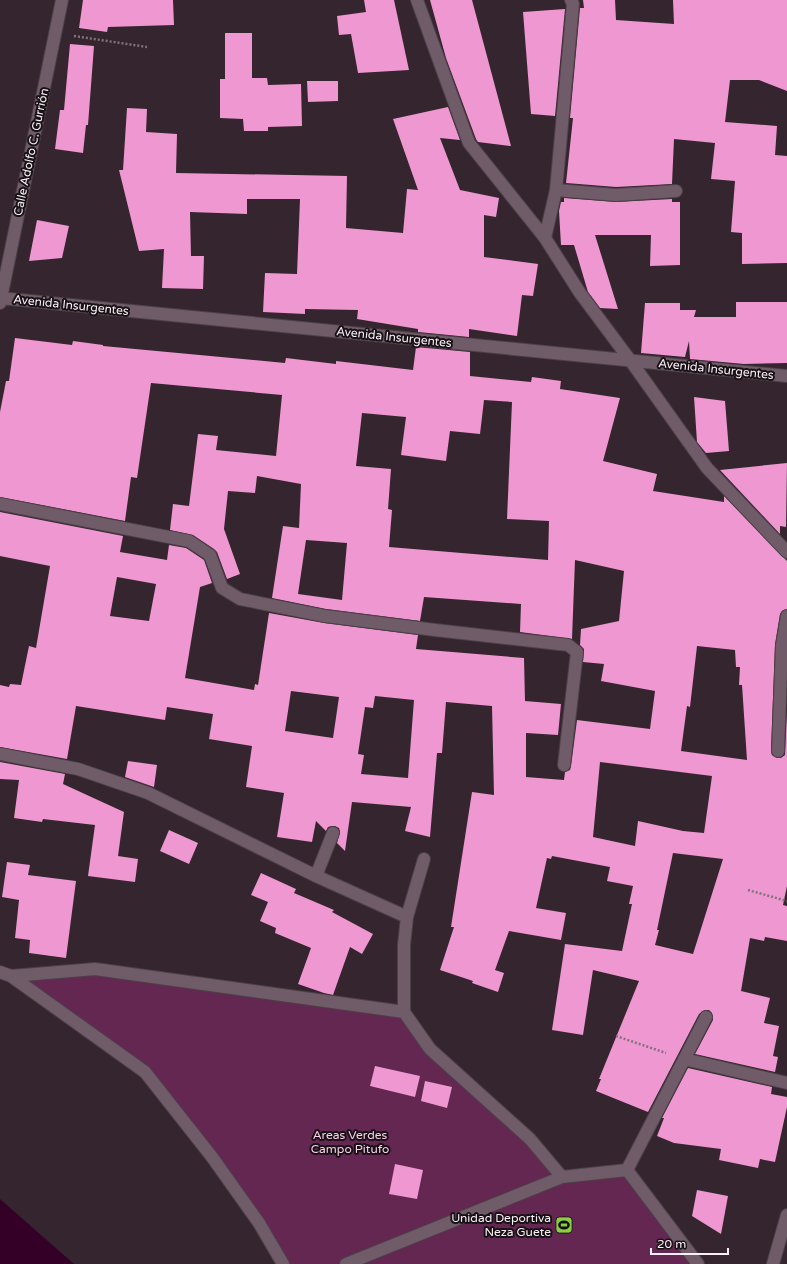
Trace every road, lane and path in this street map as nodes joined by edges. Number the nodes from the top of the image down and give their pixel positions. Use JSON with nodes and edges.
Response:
{"nodes":[{"id":1,"x":62,"y":0,"type":"edge"},
{"id":2,"x":417,"y":0,"type":"edge"},
{"id":3,"x":571,"y":0,"type":"edge"},
{"id":4,"x":56,"y":33,"type":"junction"},
{"id":5,"x":147,"y":47,"type":"dead end"},
{"id":6,"x":556,"y":190,"type":"junction"},
{"id":7,"x":676,"y":191,"type":"dead end"},
{"id":8,"x":545,"y":238,"type":"junction"},
{"id":9,"x":0,"y":300,"type":"edge"},
{"id":10,"x":630,"y":360,"type":"junction"},
{"id":11,"x":787,"y":376,"type":"edge"},
{"id":12,"x":0,"y":504,"type":"edge"},
{"id":13,"x":787,"y":552,"type":"edge"},
{"id":14,"x":787,"y":616,"type":"edge"},
{"id":15,"x":778,"y":751,"type":"dead end"},
{"id":16,"x":0,"y":754,"type":"edge"},
{"id":17,"x":564,"y":765,"type":"dead end"},
{"id":18,"x":333,"y":833,"type":"dead end"},
{"id":19,"x":424,"y":859,"type":"dead end"},
{"id":20,"x":316,"y":876,"type":"junction"},
{"id":21,"x":748,"y":890,"type":"dead end"},
{"id":22,"x":787,"y":901,"type":"edge"},
{"id":23,"x":407,"y":917,"type":"junction"},
{"id":24,"x":5,"y":974,"type":"edge"},
{"id":25,"x":404,"y":1012,"type":"junction"},
{"id":26,"x":706,"y":1017,"type":"dead end"},
{"id":27,"x":616,"y":1036,"type":"dead end"},
{"id":28,"x":684,"y":1059,"type":"junction"},
{"id":29,"x":787,"y":1083,"type":"edge"},
{"id":30,"x":628,"y":1170,"type":"junction"},
{"id":31,"x":562,"y":1177,"type":"junction"},
{"id":32,"x":787,"y":1215,"type":"edge"},
{"id":33,"x":283,"y":1264,"type":"edge"},
{"id":34,"x":346,"y":1264,"type":"edge"},
{"id":35,"x":698,"y":1264,"type":"edge"},
{"id":36,"x":773,"y":1264,"type":"edge"}],
"edges":[{"from":1,"to":4,"type":"street","name":"Calle Adolfo C. Gurrión"},
{"from":2,"to":8,"type":"street"},
{"from":3,"to":6,"type":"street"},
{"from":4,"to":5,"type":"path"},
{"from":4,"to":9,"type":"street","name":"Calle Adolfo C. Gurrión"},
{"from":6,"to":7,"type":"street"},
{"from":6,"to":8,"type":"street"},
{"from":8,"to":10,"type":"street"},
{"from":9,"to":10,"type":"street","name":"Avenida Insurgentes"},
{"from":10,"to":11,"type":"street","name":"Avenida Insurgentes"},
{"from":10,"to":13,"type":"street"},
{"from":12,"to":17,"type":"street"},
{"from":14,"to":15,"type":"street"},
{"from":16,"to":20,"type":"street"},
{"from":18,"to":20,"type":"street"},
{"from":19,"to":23,"type":"street"},
{"from":20,"to":23,"type":"street"},
{"from":21,"to":22,"type":"path"},
{"from":23,"to":25,"type":"street"},
{"from":24,"to":25,"type":"street"},
{"from":24,"to":33,"type":"street"},
{"from":25,"to":31,"type":"street"},
{"from":26,"to":28,"type":"street"},
{"from":27,"to":28,"type":"path"},
{"from":28,"to":29,"type":"street"},
{"from":28,"to":30,"type":"street"},
{"from":30,"to":31,"type":"street"},
{"from":30,"to":35,"type":"street"},
{"from":31,"to":34,"type":"street"},
{"from":32,"to":36,"type":"street"}]}
